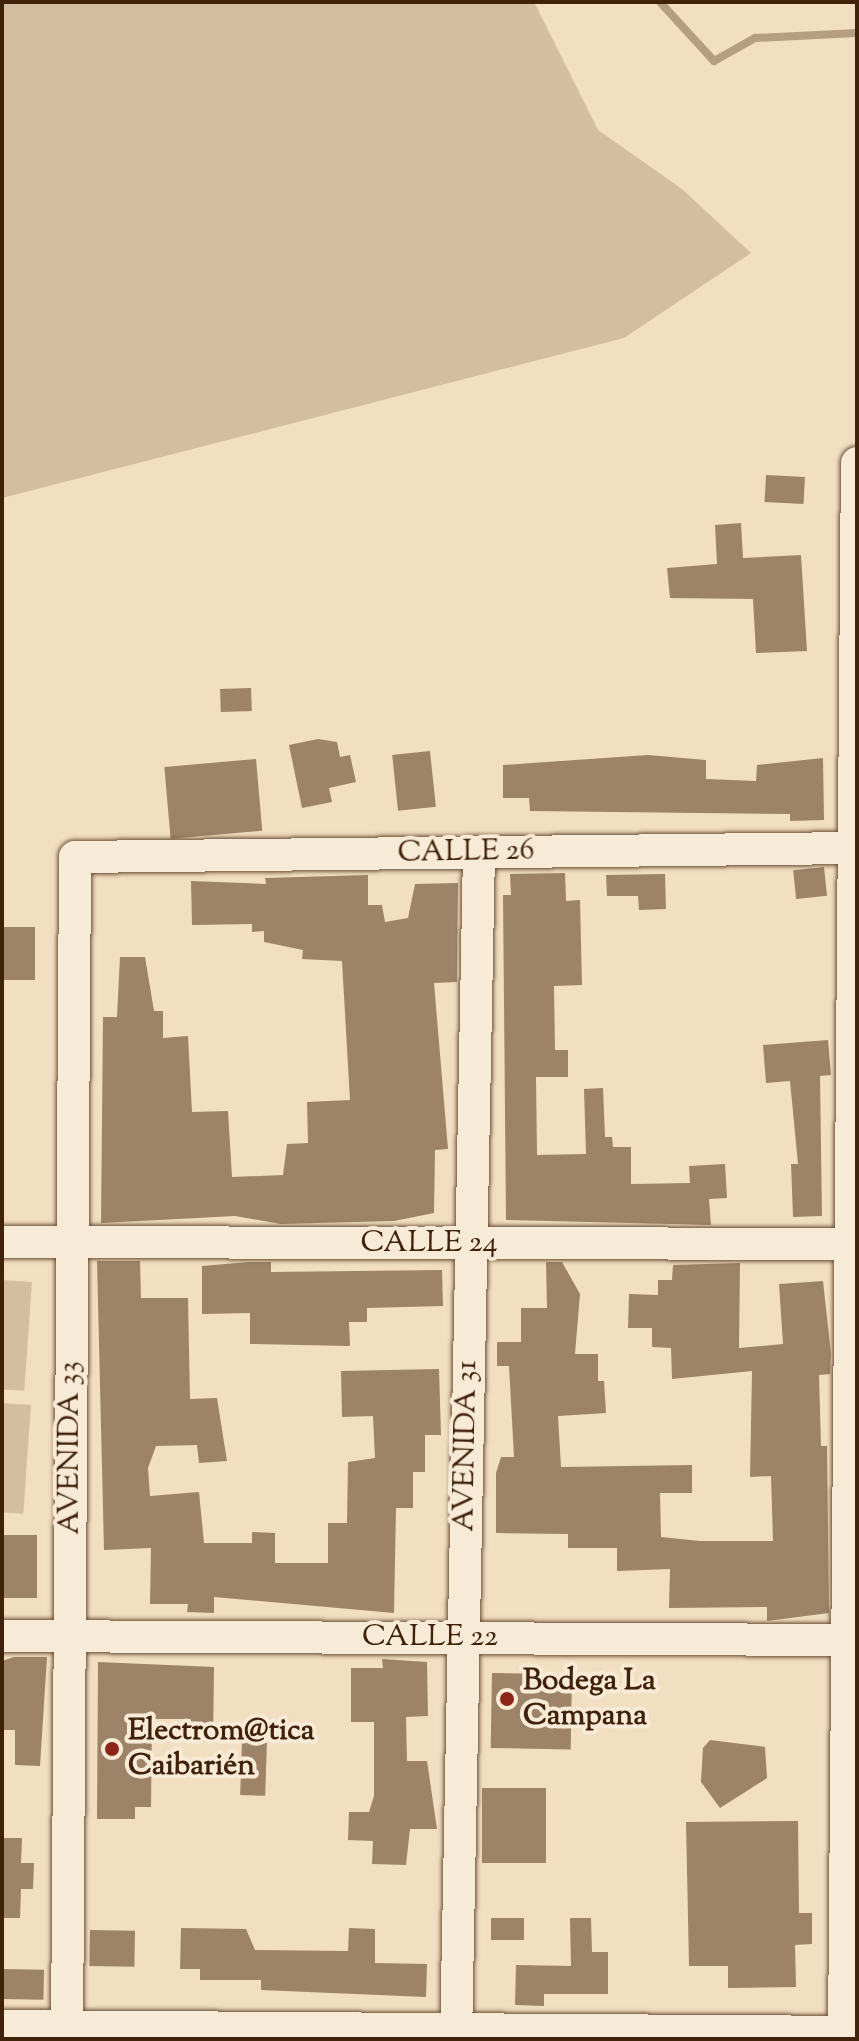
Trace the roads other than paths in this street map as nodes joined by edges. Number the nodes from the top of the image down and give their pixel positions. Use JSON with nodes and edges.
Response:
{"nodes":[{"id":1,"x":856,"y":463,"type":"edge"},
{"id":2,"x":855,"y":848,"type":"edge"},
{"id":3,"x":479,"y":852,"type":"junction"},
{"id":4,"x":75,"y":857,"type":"joint"},
{"id":5,"x":2,"y":1242,"type":"edge"},
{"id":6,"x":73,"y":1243,"type":"junction"},
{"id":7,"x":472,"y":1244,"type":"junction"},
{"id":8,"x":854,"y":1244,"type":"edge"},
{"id":9,"x":2,"y":1636,"type":"edge"},
{"id":10,"x":70,"y":1636,"type":"junction"},
{"id":11,"x":462,"y":1638,"type":"junction"},
{"id":12,"x":852,"y":1640,"type":"edge"},
{"id":13,"x":2,"y":2026,"type":"edge"},
{"id":14,"x":68,"y":2033,"type":"edge"},
{"id":15,"x":456,"y":2034,"type":"edge"},
{"id":16,"x":848,"y":2034,"type":"edge"}],
"edges":[{"from":1,"to":2,"type":"street"},
{"from":2,"to":3,"type":"street","name":"CALLE 26"},
{"from":2,"to":8,"type":"street"},
{"from":3,"to":4,"type":"street","name":"CALLE 26"},
{"from":3,"to":7,"type":"street","name":"AVENIDA 31"},
{"from":4,"to":6,"type":"street","name":"AVENIDA 33"},
{"from":5,"to":6,"type":"street","name":"CALLE 24"},
{"from":6,"to":7,"type":"street","name":"CALLE 24"},
{"from":6,"to":10,"type":"street","name":"AVENIDA 33"},
{"from":7,"to":8,"type":"street","name":"CALLE 24"},
{"from":7,"to":11,"type":"street","name":"AVENIDA 31"},
{"from":8,"to":12,"type":"street"},
{"from":9,"to":10,"type":"street","name":"CALLE 22"},
{"from":10,"to":11,"type":"street","name":"CALLE 22"},
{"from":10,"to":14,"type":"street","name":"AVENIDA 33"},
{"from":11,"to":12,"type":"street","name":"CALLE 22"},
{"from":11,"to":15,"type":"street","name":"AVENIDA 31"},
{"from":12,"to":16,"type":"street"},
{"from":13,"to":14,"type":"street"},
{"from":14,"to":15,"type":"street"},
{"from":15,"to":16,"type":"street"}]}
